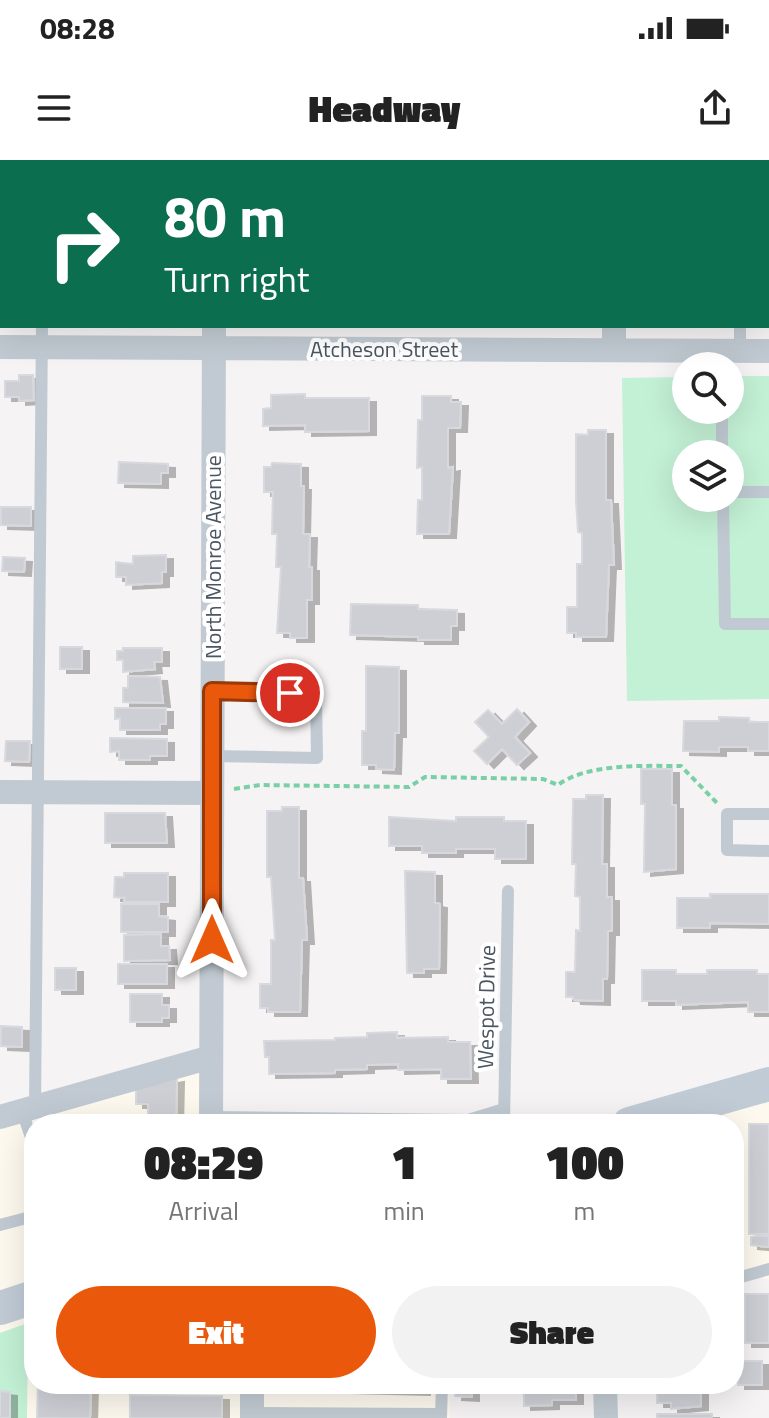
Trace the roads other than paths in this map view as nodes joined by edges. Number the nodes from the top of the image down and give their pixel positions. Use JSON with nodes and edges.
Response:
{"nodes":[{"id":1,"x":739,"y":328,"type":"edge"},
{"id":2,"x":42,"y":336,"type":"edge"},
{"id":3,"x":214,"y":337,"type":"edge"},
{"id":4,"x":614,"y":338,"type":"edge"},
{"id":5,"x":0,"y":347,"type":"edge"},
{"id":6,"x":769,"y":351,"type":"edge"},
{"id":7,"x":702,"y":352,"type":"edge"},
{"id":8,"x":729,"y":352,"type":"edge"},
{"id":9,"x":744,"y":354,"type":"edge"},
{"id":10,"x":744,"y":492,"type":"edge"},
{"id":11,"x":769,"y":492,"type":"edge"},
{"id":12,"x":723,"y":512,"type":"edge"},
{"id":13,"x":769,"y":624,"type":"edge"},
{"id":14,"x":212,"y":691,"type":"junction"},
{"id":15,"x":212,"y":756,"type":"junction"},
{"id":16,"x":0,"y":792,"type":"edge"},
{"id":17,"x":38,"y":793,"type":"junction"},
{"id":18,"x":212,"y":793,"type":"junction"},
{"id":19,"x":769,"y":814,"type":"edge"},
{"id":20,"x":769,"y":851,"type":"edge"},
{"id":21,"x":508,"y":891,"type":"dead end"},
{"id":22,"x":211,"y":1057,"type":"junction"},
{"id":23,"x":769,"y":1084,"type":"edge"},
{"id":24,"x":504,"y":1109,"type":"junction"},
{"id":25,"x":19,"y":1112,"type":"edge"},
{"id":26,"x":211,"y":1114,"type":"edge"},
{"id":27,"x":488,"y":1114,"type":"edge"},
{"id":28,"x":504,"y":1114,"type":"edge"},
{"id":29,"x":664,"y":1114,"type":"edge"},
{"id":30,"x":24,"y":1219,"type":"edge"},
{"id":31,"x":0,"y":1225,"type":"edge"},
{"id":32,"x":769,"y":1269,"type":"edge"},
{"id":33,"x":744,"y":1276,"type":"edge"},
{"id":34,"x":24,"y":1300,"type":"edge"},
{"id":35,"x":0,"y":1308,"type":"edge"},
{"id":36,"x":252,"y":1394,"type":"edge"},
{"id":37,"x":442,"y":1394,"type":"edge"},
{"id":38,"x":605,"y":1394,"type":"edge"},
{"id":39,"x":252,"y":1415,"type":"edge"},
{"id":40,"x":441,"y":1416,"type":"edge"},
{"id":41,"x":606,"y":1418,"type":"edge"}],
"edges":[{"from":1,"to":8,"type":"lane"},
{"from":2,"to":3,"type":"street","name":"Atcheson Street"},
{"from":2,"to":5,"type":"street","name":"Atcheson Street"},
{"from":2,"to":17,"type":"lane"},
{"from":3,"to":4,"type":"street","name":"Atcheson Street"},
{"from":3,"to":14,"type":"street","name":"North Monroe Avenue"},
{"from":4,"to":7,"type":"street","name":"Atcheson Street"},
{"from":6,"to":9,"type":"street","name":"Atcheson Street"},
{"from":10,"to":11,"type":"lane"},
{"from":12,"to":13,"type":"lane"},
{"from":14,"to":15,"type":"street","name":"North Monroe Avenue"},
{"from":14,"to":15,"type":"lane"},
{"from":15,"to":18,"type":"street","name":"North Monroe Avenue"},
{"from":16,"to":17,"type":"street"},
{"from":17,"to":18,"type":"street"},
{"from":17,"to":25,"type":"lane"},
{"from":18,"to":22,"type":"street","name":"North Monroe Avenue"},
{"from":19,"to":20,"type":"lane"},
{"from":21,"to":24,"type":"lane","name":"Wespot Drive"},
{"from":22,"to":25,"type":"street"},
{"from":22,"to":26,"type":"street","name":"North Monroe Avenue"},
{"from":23,"to":29,"type":"street"},
{"from":24,"to":27,"type":"lane"},
{"from":24,"to":28,"type":"lane","name":"Wespot Drive"},
{"from":30,"to":31,"type":"lane"},
{"from":32,"to":33,"type":"lane"},
{"from":34,"to":35,"type":"street"},
{"from":36,"to":39,"type":"street"},
{"from":37,"to":40,"type":"lane"},
{"from":38,"to":41,"type":"street"},
{"from":39,"to":40,"type":"lane"}]}
